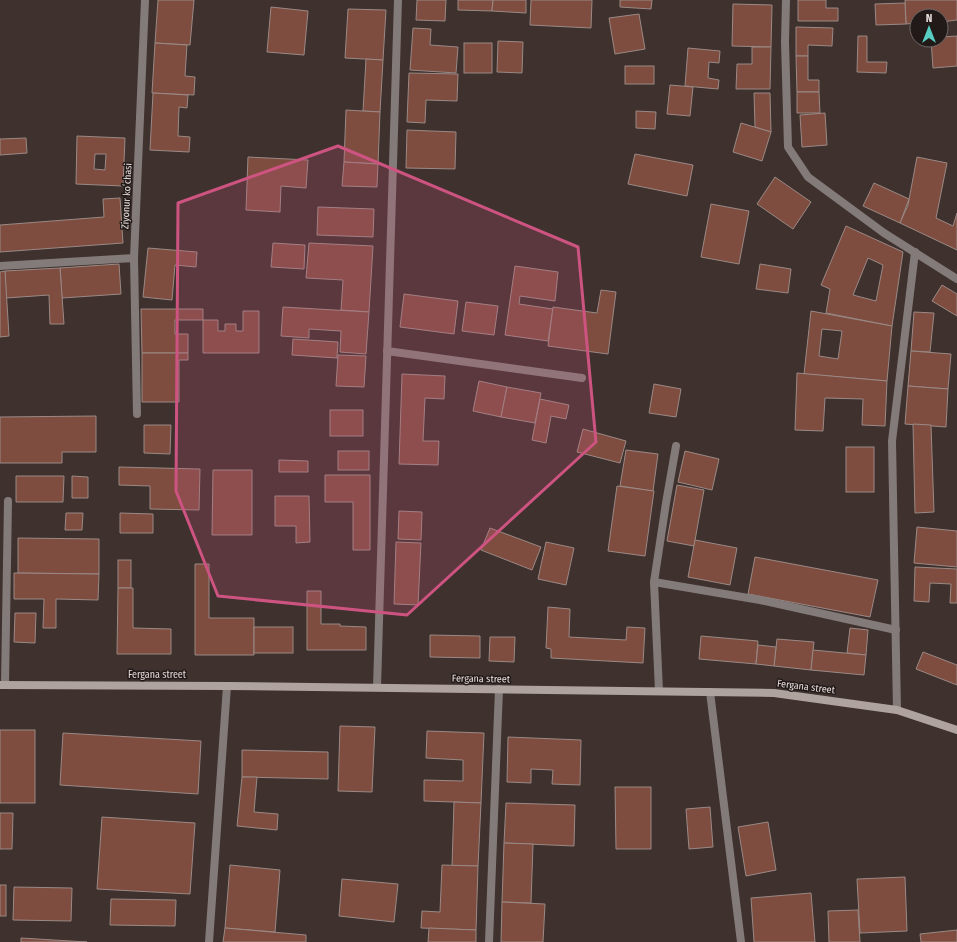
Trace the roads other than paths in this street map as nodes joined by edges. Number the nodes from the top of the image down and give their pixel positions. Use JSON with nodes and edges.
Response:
{"nodes":[{"id":1,"x":146,"y":0,"type":"edge"},
{"id":2,"x":398,"y":0,"type":"edge"},
{"id":3,"x":786,"y":0,"type":"edge"},
{"id":4,"x":916,"y":252,"type":"junction"},
{"id":5,"x":134,"y":258,"type":"junction"},
{"id":6,"x":0,"y":266,"type":"edge"},
{"id":7,"x":957,"y":278,"type":"edge"},
{"id":8,"x":387,"y":352,"type":"junction"},
{"id":9,"x":582,"y":378,"type":"dead end"},
{"id":10,"x":138,"y":414,"type":"dead end"},
{"id":11,"x":676,"y":446,"type":"dead end"},
{"id":12,"x":8,"y":501,"type":"dead end"},
{"id":13,"x":654,"y":582,"type":"junction"},
{"id":14,"x":896,"y":630,"type":"junction"},
{"id":15,"x":3,"y":685,"type":"edge"},
{"id":16,"x":227,"y":686,"type":"junction"},
{"id":17,"x":377,"y":687,"type":"junction"},
{"id":18,"x":499,"y":689,"type":"junction"},
{"id":19,"x":659,"y":691,"type":"junction"},
{"id":20,"x":710,"y":692,"type":"junction"},
{"id":21,"x":897,"y":710,"type":"junction"},
{"id":22,"x":957,"y":730,"type":"edge"},
{"id":23,"x":209,"y":942,"type":"edge"},
{"id":24,"x":489,"y":942,"type":"edge"},
{"id":25,"x":741,"y":942,"type":"edge"}],
"edges":[{"from":1,"to":5,"type":"street","name":"Ziyonur koʻchasi"},
{"from":2,"to":8,"type":"street"},
{"from":3,"to":4,"type":"street"},
{"from":4,"to":7,"type":"street"},
{"from":4,"to":14,"type":"street"},
{"from":5,"to":6,"type":"street"},
{"from":5,"to":10,"type":"street","name":"Ziyonur koʻchasi"},
{"from":8,"to":9,"type":"street"},
{"from":8,"to":17,"type":"street"},
{"from":11,"to":13,"type":"street"},
{"from":12,"to":15,"type":"street"},
{"from":13,"to":14,"type":"street"},
{"from":13,"to":19,"type":"street"},
{"from":14,"to":21,"type":"street"},
{"from":15,"to":16,"type":"street","name":"Fergana street"},
{"from":16,"to":17,"type":"street","name":"Fergana street"},
{"from":16,"to":23,"type":"street"},
{"from":17,"to":18,"type":"street","name":"Fergana street"},
{"from":18,"to":19,"type":"street","name":"Fergana street"},
{"from":18,"to":24,"type":"street"},
{"from":19,"to":20,"type":"street","name":"Fergana street"},
{"from":20,"to":21,"type":"street","name":"Fergana street"},
{"from":20,"to":25,"type":"street"},
{"from":21,"to":22,"type":"street","name":"Fergana street"}]}
